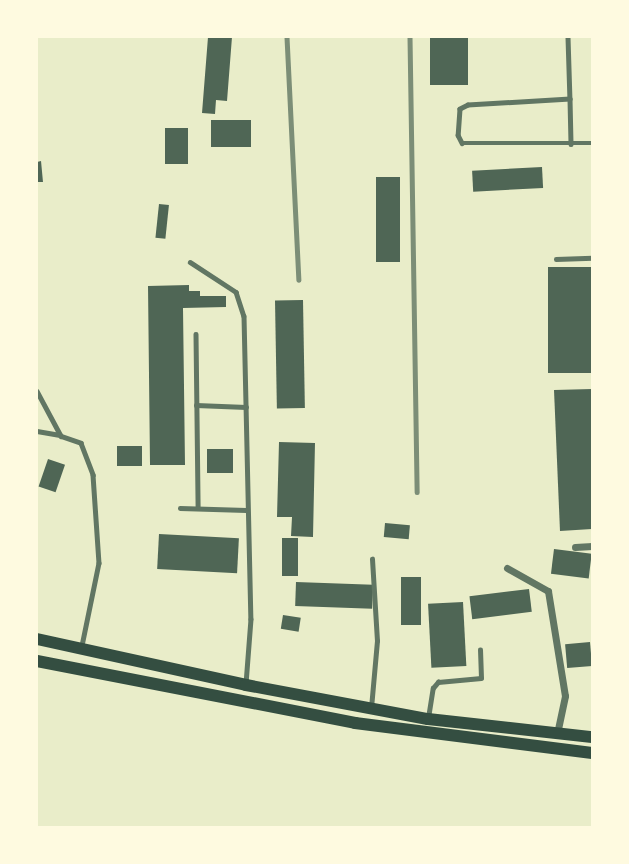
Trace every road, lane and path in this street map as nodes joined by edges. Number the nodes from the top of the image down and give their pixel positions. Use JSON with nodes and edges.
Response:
{"nodes":[{"id":1,"x":568,"y":37,"type":"edge"},
{"id":2,"x":570,"y":99,"type":"junction"},
{"id":3,"x":592,"y":143,"type":"edge"},
{"id":4,"x":571,"y":144,"type":"junction"},
{"id":5,"x":592,"y":258,"type":"edge"},
{"id":6,"x":556,"y":259,"type":"dead end"},
{"id":7,"x":190,"y":262,"type":"dead end"},
{"id":8,"x":196,"y":334,"type":"dead end"},
{"id":9,"x":37,"y":390,"type":"edge"},
{"id":10,"x":196,"y":405,"type":"junction"},
{"id":11,"x":246,"y":407,"type":"junction"},
{"id":12,"x":37,"y":431,"type":"edge"},
{"id":13,"x":61,"y":436,"type":"junction"},
{"id":14,"x":180,"y":508,"type":"dead end"},
{"id":15,"x":198,"y":508,"type":"junction"},
{"id":16,"x":246,"y":510,"type":"junction"},
{"id":17,"x":592,"y":546,"type":"edge"},
{"id":18,"x":575,"y":547,"type":"dead end"},
{"id":19,"x":372,"y":559,"type":"dead end"},
{"id":20,"x":507,"y":568,"type":"dead end"},
{"id":21,"x":37,"y":639,"type":"edge"},
{"id":22,"x":480,"y":650,"type":"dead end"},
{"id":23,"x":81,"y":651,"type":"junction"},
{"id":24,"x":37,"y":661,"type":"edge"},
{"id":25,"x":246,"y":685,"type":"junction"},
{"id":26,"x":371,"y":708,"type":"junction"},
{"id":27,"x":428,"y":719,"type":"junction"},
{"id":28,"x":557,"y":734,"type":"junction"},
{"id":29,"x":592,"y":737,"type":"edge"},
{"id":30,"x":592,"y":753,"type":"edge"}],
"edges":[{"from":1,"to":2,"type":"lane"},
{"from":2,"to":4,"type":"lane"},
{"from":2,"to":4,"type":"lane"},
{"from":3,"to":4,"type":"lane"},
{"from":5,"to":6,"type":"lane"},
{"from":7,"to":11,"type":"lane"},
{"from":8,"to":10,"type":"lane"},
{"from":9,"to":13,"type":"lane"},
{"from":10,"to":11,"type":"lane"},
{"from":10,"to":15,"type":"lane"},
{"from":11,"to":16,"type":"lane"},
{"from":12,"to":13,"type":"lane"},
{"from":13,"to":23,"type":"lane"},
{"from":14,"to":15,"type":"lane"},
{"from":15,"to":16,"type":"lane"},
{"from":16,"to":25,"type":"lane"},
{"from":17,"to":18,"type":"street"},
{"from":19,"to":26,"type":"lane"},
{"from":20,"to":28,"type":"street"},
{"from":21,"to":23,"type":"main road"},
{"from":22,"to":27,"type":"lane"},
{"from":23,"to":25,"type":"main road"},
{"from":24,"to":30,"type":"main road"},
{"from":25,"to":26,"type":"main road"},
{"from":26,"to":27,"type":"main road"},
{"from":27,"to":28,"type":"main road"},
{"from":28,"to":29,"type":"main road"}]}
